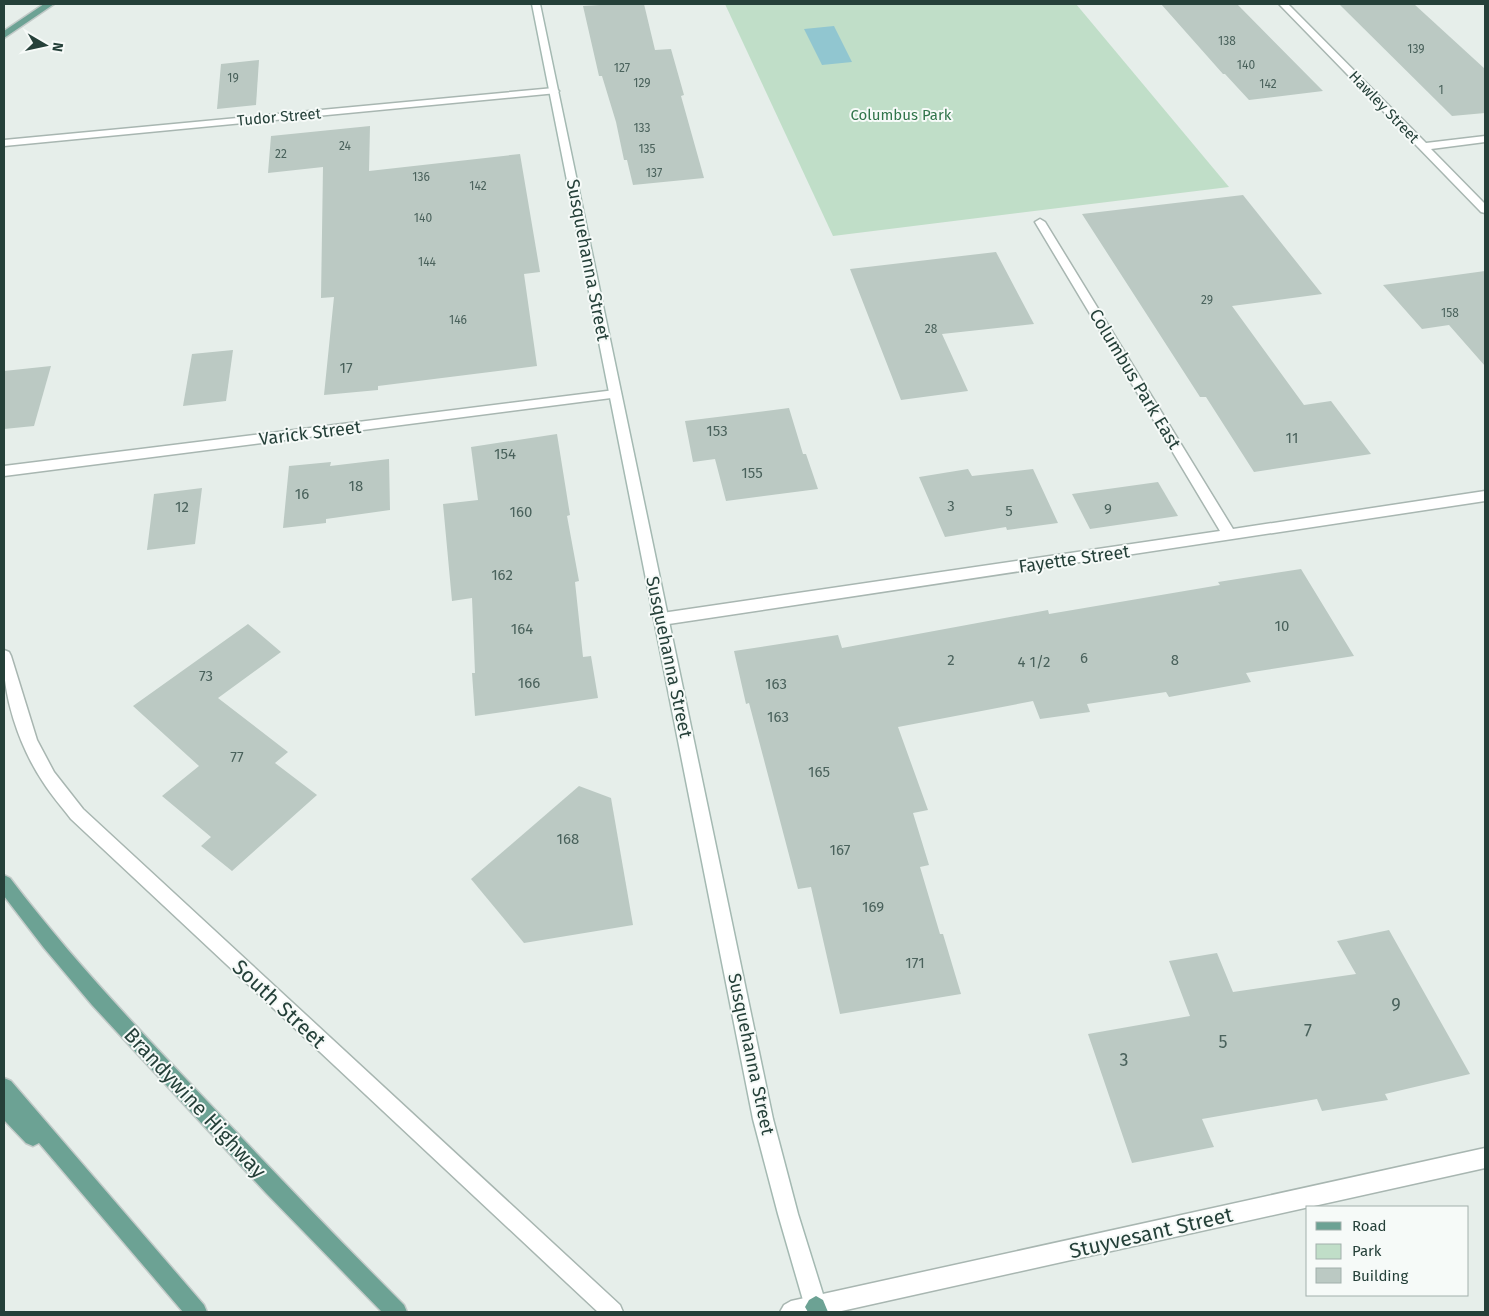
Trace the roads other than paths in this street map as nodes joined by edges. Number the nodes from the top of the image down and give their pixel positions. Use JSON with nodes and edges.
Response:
{"nodes":[{"id":1,"x":50,"y":4,"type":"edge"},
{"id":2,"x":536,"y":4,"type":"edge"},
{"id":3,"x":1283,"y":4,"type":"edge"},
{"id":4,"x":4,"y":35,"type":"edge"},
{"id":5,"x":554,"y":91,"type":"junction"},
{"id":6,"x":1485,"y":139,"type":"edge"},
{"id":7,"x":4,"y":143,"type":"edge"},
{"id":8,"x":1422,"y":147,"type":"junction"},
{"id":9,"x":1485,"y":210,"type":"edge"},
{"id":10,"x":1040,"y":222,"type":"dead end"},
{"id":11,"x":616,"y":394,"type":"junction"},
{"id":12,"x":4,"y":471,"type":"edge"},
{"id":13,"x":1485,"y":496,"type":"edge"},
{"id":14,"x":1230,"y":536,"type":"junction"},
{"id":15,"x":662,"y":619,"type":"junction"},
{"id":16,"x":4,"y":656,"type":"edge"},
{"id":17,"x":4,"y":883,"type":"edge"},
{"id":18,"x":4,"y":1088,"type":"edge"},
{"id":19,"x":4,"y":1106,"type":"edge"},
{"id":20,"x":1485,"y":1158,"type":"edge"},
{"id":21,"x":118,"y":1222,"type":"junction"},
{"id":22,"x":817,"y":1310,"type":"edge"},
{"id":23,"x":197,"y":1312,"type":"edge"},
{"id":24,"x":397,"y":1312,"type":"edge"},
{"id":25,"x":613,"y":1312,"type":"edge"},
{"id":26,"x":791,"y":1312,"type":"edge"}],
"edges":[{"from":1,"to":4,"type":"main road"},
{"from":2,"to":5,"type":"street","name":"Susquehanna Street"},
{"from":3,"to":8,"type":"street","name":"Hawley Street"},
{"from":5,"to":7,"type":"street","name":"Tudor Street"},
{"from":5,"to":11,"type":"street","name":"Susquehanna Street"},
{"from":6,"to":8,"type":"street"},
{"from":8,"to":9,"type":"street","name":"Hawley Street"},
{"from":10,"to":14,"type":"street","name":"Columbus Park East"},
{"from":11,"to":12,"type":"street","name":"Varick Street"},
{"from":11,"to":15,"type":"street","name":"Susquehanna Street"},
{"from":13,"to":14,"type":"street","name":"Fayette Street"},
{"from":14,"to":15,"type":"street","name":"Fayette Street"},
{"from":15,"to":22,"type":"street","name":"Susquehanna Street"},
{"from":16,"to":25,"type":"street","name":"South Street"},
{"from":17,"to":24,"type":"main road","name":"Brandywine Highway"},
{"from":18,"to":21,"type":"main road"},
{"from":19,"to":21,"type":"main road"},
{"from":20,"to":22,"type":"street","name":"Stuyvesant Street"},
{"from":21,"to":23,"type":"main road"},
{"from":22,"to":26,"type":"street"}]}
